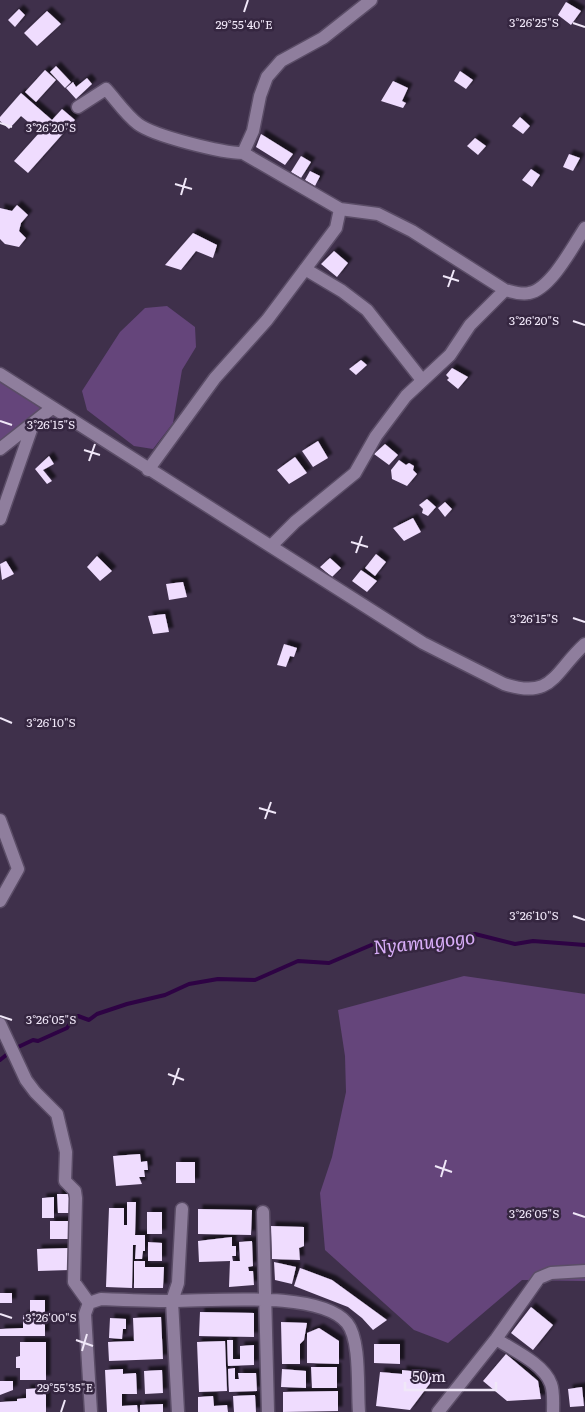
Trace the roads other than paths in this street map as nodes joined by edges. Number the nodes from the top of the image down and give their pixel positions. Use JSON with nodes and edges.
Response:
{"nodes":[{"id":1,"x":371,"y":0,"type":"edge"},
{"id":2,"x":78,"y":107,"type":"dead end"},
{"id":3,"x":243,"y":154,"type":"junction"},
{"id":4,"x":340,"y":209,"type":"junction"},
{"id":5,"x":585,"y":228,"type":"edge"},
{"id":6,"x":305,"y":269,"type":"junction"},
{"id":7,"x":505,"y":290,"type":"junction"},
{"id":8,"x":0,"y":374,"type":"edge"},
{"id":9,"x":422,"y":380,"type":"junction"},
{"id":10,"x":52,"y":408,"type":"junction"},
{"id":11,"x":33,"y":424,"type":"junction"},
{"id":12,"x":0,"y":449,"type":"edge"},
{"id":13,"x":148,"y":470,"type":"junction"},
{"id":14,"x":0,"y":519,"type":"edge"},
{"id":15,"x":272,"y":546,"type":"junction"},
{"id":16,"x":585,"y":644,"type":"edge"},
{"id":17,"x":0,"y":820,"type":"edge"},
{"id":18,"x":0,"y":901,"type":"edge"},
{"id":19,"x":0,"y":1024,"type":"edge"},
{"id":20,"x":182,"y":1209,"type":"dead end"},
{"id":21,"x":263,"y":1212,"type":"dead end"},
{"id":22,"x":585,"y":1271,"type":"edge"},
{"id":23,"x":267,"y":1300,"type":"junction"},
{"id":24,"x":172,"y":1301,"type":"junction"},
{"id":25,"x":90,"y":1303,"type":"junction"},
{"id":26,"x":496,"y":1339,"type":"junction"},
{"id":27,"x":92,"y":1412,"type":"edge"},
{"id":28,"x":178,"y":1412,"type":"edge"},
{"id":29,"x":268,"y":1412,"type":"edge"},
{"id":30,"x":359,"y":1412,"type":"edge"},
{"id":31,"x":438,"y":1412,"type":"edge"},
{"id":32,"x":553,"y":1412,"type":"edge"}],
"edges":[{"from":1,"to":3,"type":"street"},
{"from":2,"to":3,"type":"street"},
{"from":3,"to":4,"type":"street"},
{"from":4,"to":6,"type":"street"},
{"from":4,"to":7,"type":"street"},
{"from":5,"to":7,"type":"street"},
{"from":6,"to":9,"type":"street"},
{"from":6,"to":13,"type":"street"},
{"from":7,"to":9,"type":"street"},
{"from":8,"to":10,"type":"street"},
{"from":9,"to":15,"type":"street"},
{"from":10,"to":11,"type":"street"},
{"from":10,"to":13,"type":"street"},
{"from":11,"to":12,"type":"street"},
{"from":11,"to":14,"type":"street"},
{"from":13,"to":15,"type":"street"},
{"from":15,"to":16,"type":"street"},
{"from":17,"to":18,"type":"street"},
{"from":19,"to":25,"type":"street"},
{"from":20,"to":24,"type":"street"},
{"from":21,"to":23,"type":"street"},
{"from":22,"to":26,"type":"street"},
{"from":23,"to":24,"type":"street"},
{"from":23,"to":29,"type":"street"},
{"from":23,"to":30,"type":"street"},
{"from":24,"to":25,"type":"street"},
{"from":24,"to":28,"type":"street"},
{"from":25,"to":27,"type":"street"},
{"from":26,"to":31,"type":"street"},
{"from":26,"to":32,"type":"street"}]}
